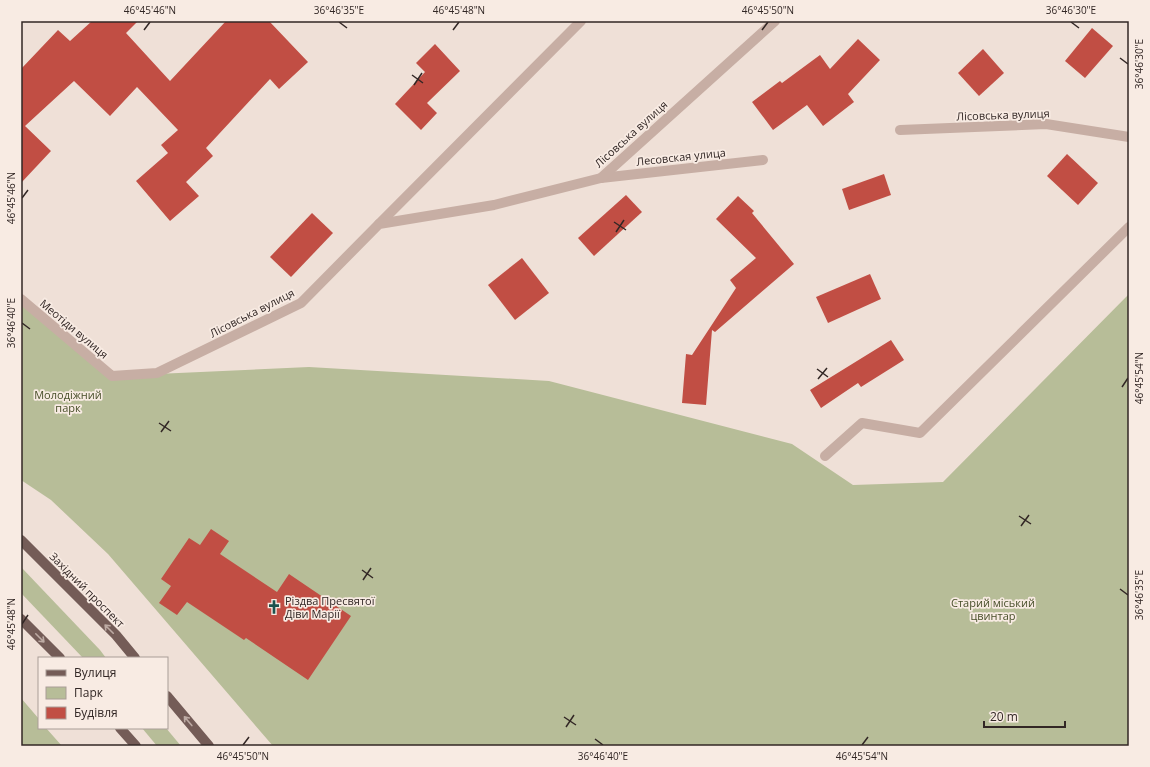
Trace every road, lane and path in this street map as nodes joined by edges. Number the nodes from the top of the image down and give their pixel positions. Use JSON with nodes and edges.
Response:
{"nodes":[{"id":1,"x":581,"y":21,"type":"edge"},
{"id":2,"x":775,"y":21,"type":"edge"},
{"id":3,"x":900,"y":130,"type":"dead end"},
{"id":4,"x":1129,"y":136,"type":"edge"},
{"id":5,"x":763,"y":160,"type":"dead end"},
{"id":6,"x":601,"y":178,"type":"junction"},
{"id":7,"x":379,"y":224,"type":"junction"},
{"id":8,"x":1129,"y":227,"type":"edge"},
{"id":9,"x":21,"y":299,"type":"edge"},
{"id":10,"x":112,"y":376,"type":"joint"},
{"id":11,"x":825,"y":456,"type":"dead end"},
{"id":12,"x":21,"y":540,"type":"edge"},
{"id":13,"x":21,"y":619,"type":"edge"},
{"id":14,"x":59,"y":657,"type":"edge"},
{"id":15,"x":134,"y":657,"type":"edge"},
{"id":16,"x":168,"y":697,"type":"edge"},
{"id":17,"x":121,"y":729,"type":"edge"},
{"id":18,"x":136,"y":746,"type":"edge"},
{"id":19,"x":209,"y":746,"type":"edge"}],
"edges":[{"from":1,"to":7,"type":"street","name":"Лісовська вулиця"},
{"from":2,"to":6,"type":"street","name":"Лісовська вулиця"},
{"from":3,"to":4,"type":"street","name":"Лісовська вулиця"},
{"from":5,"to":6,"type":"street","name":"Лесовская улица"},
{"from":6,"to":7,"type":"street","name":"Лісовська вулиця"},
{"from":7,"to":10,"type":"street","name":"Лісовська вулиця"},
{"from":8,"to":11,"type":"street"},
{"from":9,"to":10,"type":"street","name":"Меотіди вулиця"},
{"from":15,"to":12,"type":"main road","name":"Західний проспект","one_way":true},
{"from":13,"to":14,"type":"main road","one_way":true},
{"from":19,"to":16,"type":"main road","one_way":true},
{"from":17,"to":18,"type":"main road"}]}
